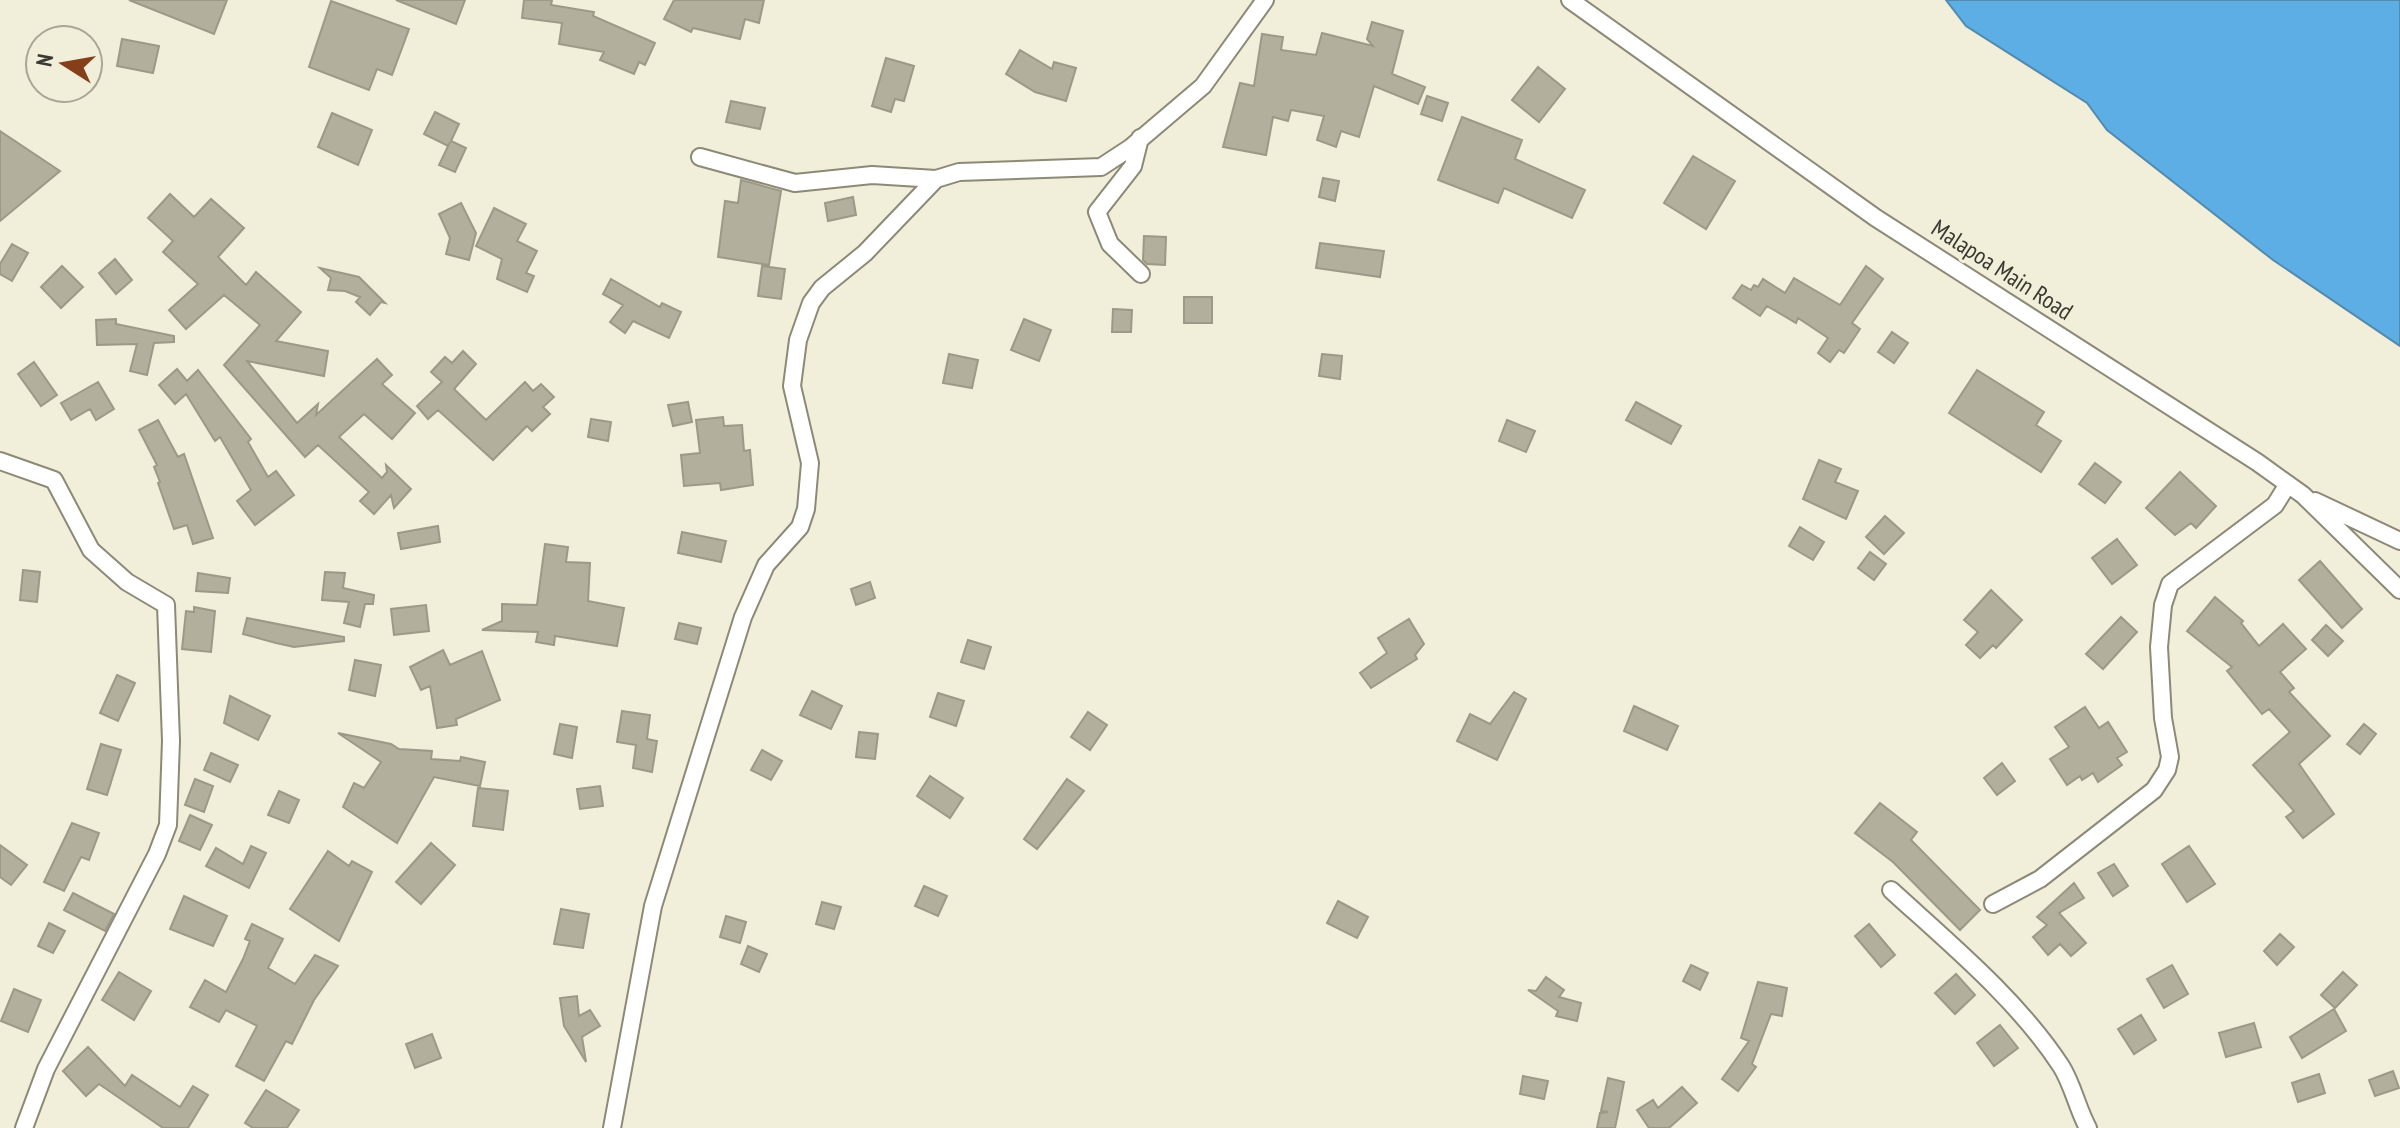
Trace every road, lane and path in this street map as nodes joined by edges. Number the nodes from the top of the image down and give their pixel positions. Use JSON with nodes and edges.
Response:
{"nodes":[{"id":1,"x":1265,"y":0,"type":"edge"},
{"id":2,"x":1570,"y":0,"type":"edge"},
{"id":3,"x":1141,"y":137,"type":"junction"},
{"id":4,"x":700,"y":157,"type":"dead end"},
{"id":5,"x":936,"y":179,"type":"junction"},
{"id":6,"x":1141,"y":274,"type":"dead end"},
{"id":7,"x":0,"y":461,"type":"edge"},
{"id":8,"x":2288,"y":484,"type":"junction"},
{"id":9,"x":2303,"y":495,"type":"junction"},
{"id":10,"x":2400,"y":541,"type":"edge"},
{"id":11,"x":2400,"y":590,"type":"edge"},
{"id":12,"x":1891,"y":890,"type":"dead end"},
{"id":13,"x":1993,"y":904,"type":"dead end"},
{"id":14,"x":24,"y":1128,"type":"edge"},
{"id":15,"x":612,"y":1128,"type":"edge"},
{"id":16,"x":2088,"y":1128,"type":"edge"}],
"edges":[{"from":1,"to":3,"type":"street"},
{"from":2,"to":8,"type":"street","name":"Malapoa Main Road"},
{"from":3,"to":5,"type":"street"},
{"from":3,"to":6,"type":"street"},
{"from":4,"to":5,"type":"street"},
{"from":5,"to":15,"type":"street"},
{"from":7,"to":14,"type":"street"},
{"from":8,"to":9,"type":"street","name":"Malapoa Main Road"},
{"from":8,"to":13,"type":"street"},
{"from":9,"to":10,"type":"street"},
{"from":9,"to":11,"type":"street","name":"Malapoa Main Road"},
{"from":12,"to":16,"type":"street"}]}
